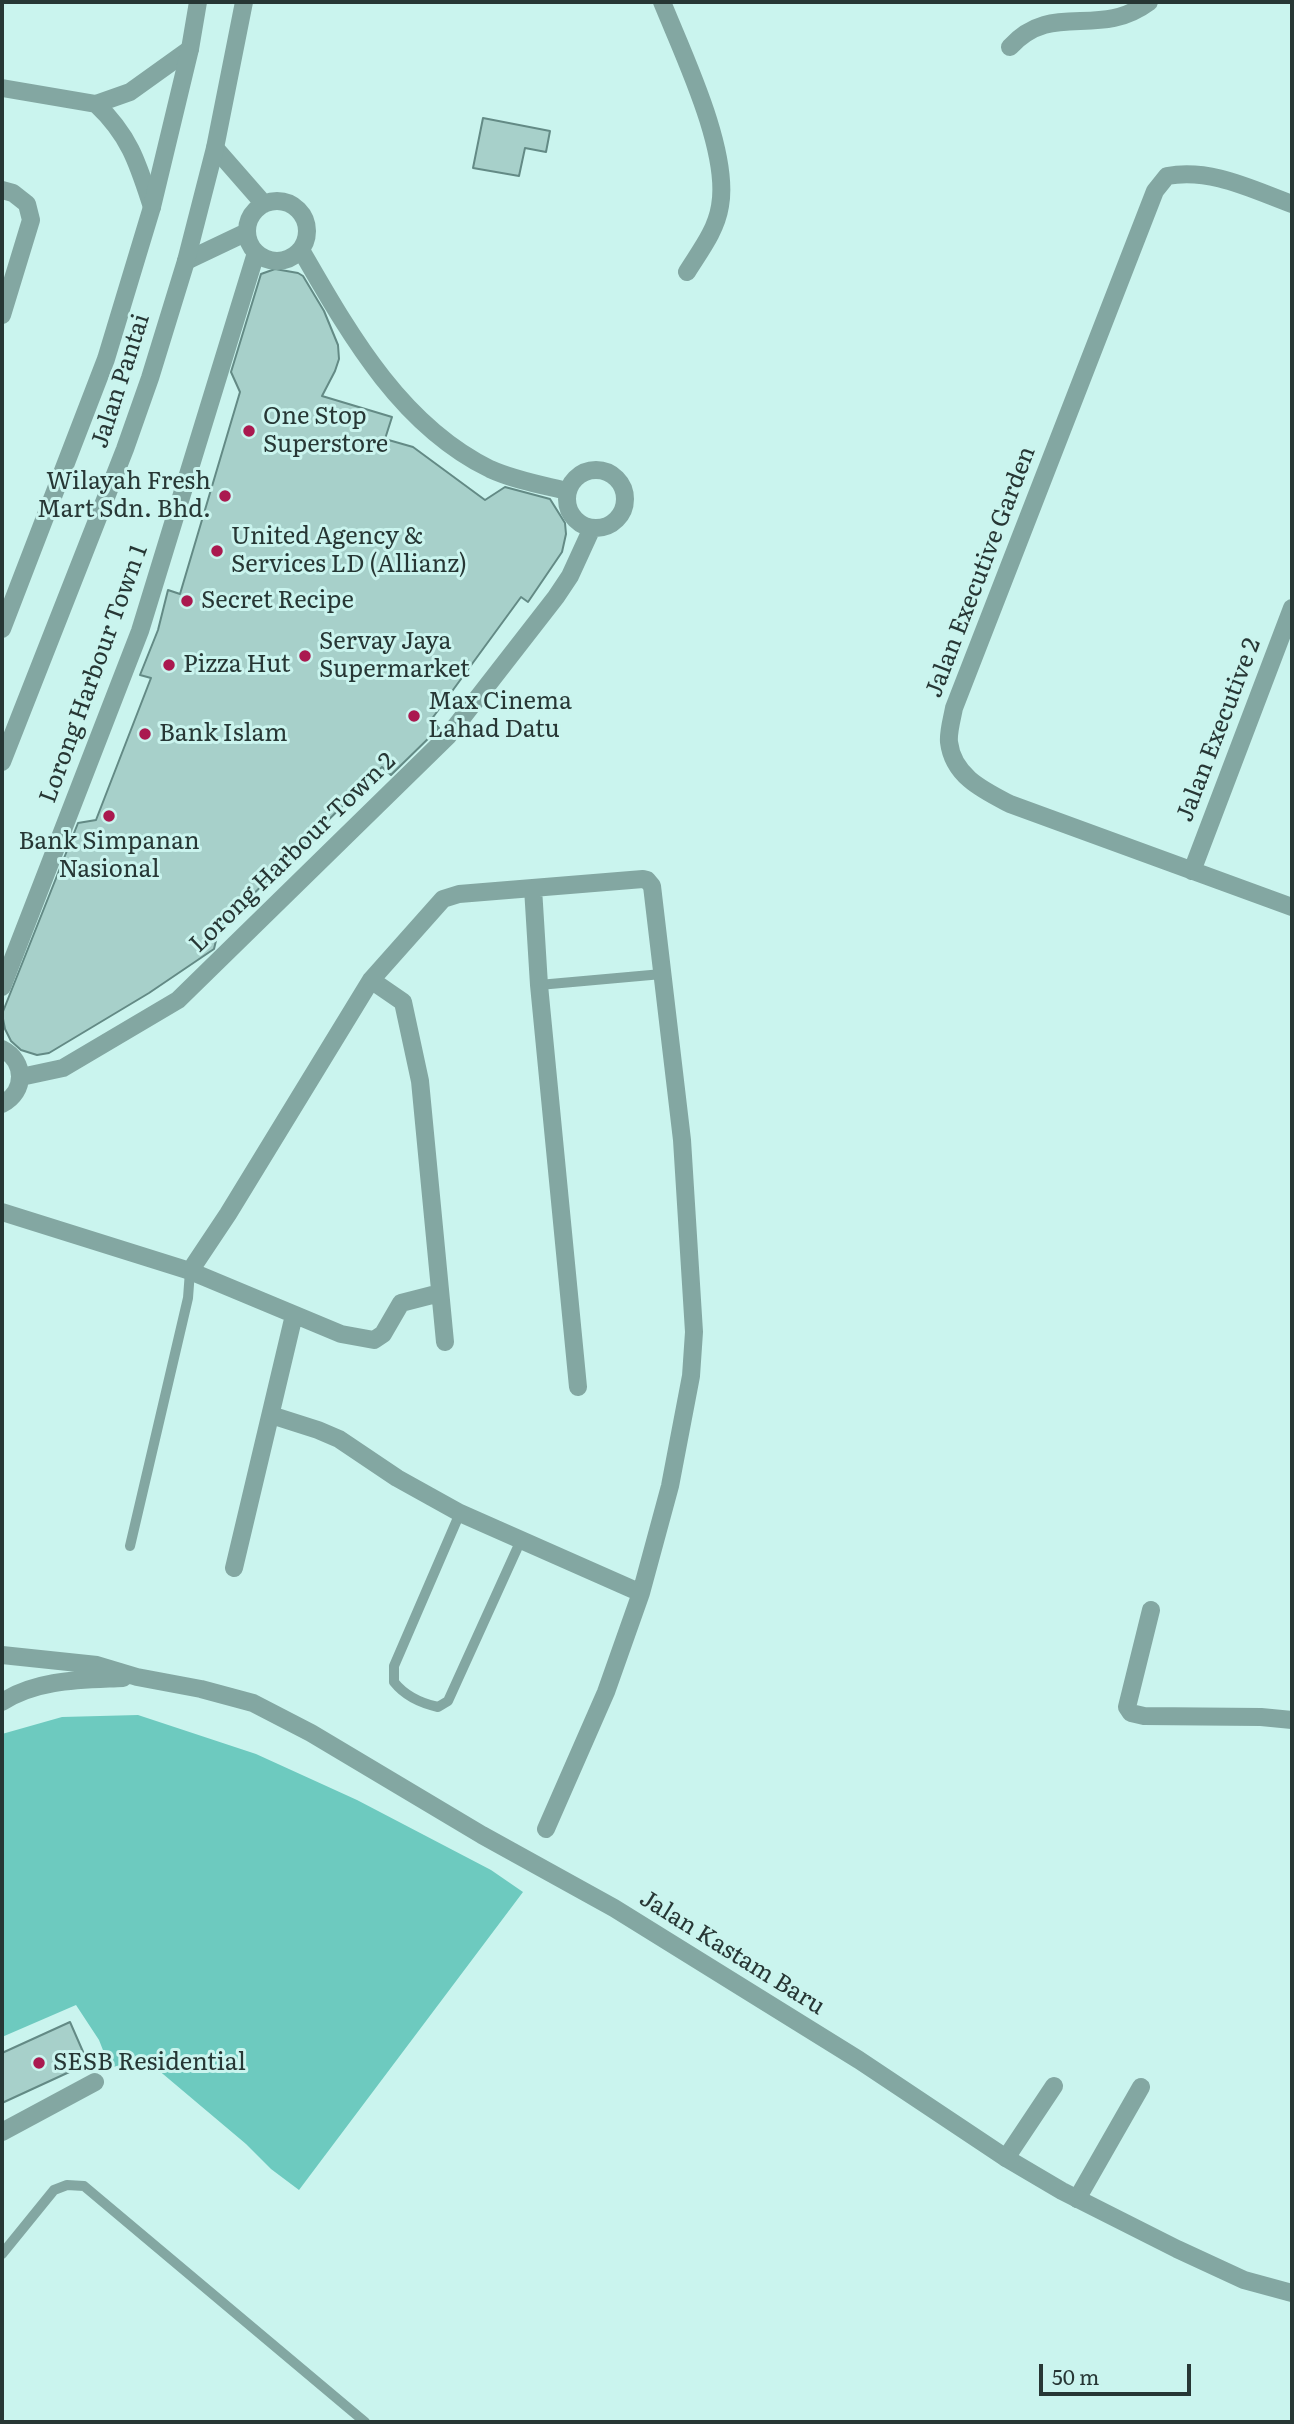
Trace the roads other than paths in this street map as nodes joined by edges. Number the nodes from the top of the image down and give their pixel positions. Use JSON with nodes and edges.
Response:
{"nodes":[{"id":1,"x":198,"y":2,"type":"edge"},
{"id":2,"x":244,"y":2,"type":"edge"},
{"id":3,"x":662,"y":2,"type":"edge"},
{"id":4,"x":1149,"y":2,"type":"edge"},
{"id":5,"x":1077,"y":3,"type":"edge"},
{"id":6,"x":1041,"y":8,"type":"dead end"},
{"id":7,"x":1010,"y":47,"type":"dead end"},
{"id":8,"x":190,"y":49,"type":"junction"},
{"id":9,"x":2,"y":88,"type":"edge"},
{"id":10,"x":96,"y":104,"type":"junction"},
{"id":11,"x":215,"y":148,"type":"junction"},
{"id":12,"x":2,"y":190,"type":"edge"},
{"id":13,"x":264,"y":204,"type":"junction"},
{"id":14,"x":1292,"y":204,"type":"edge"},
{"id":15,"x":152,"y":207,"type":"junction"},
{"id":16,"x":247,"y":232,"type":"junction"},
{"id":17,"x":301,"y":250,"type":"junction"},
{"id":18,"x":256,"y":253,"type":"junction"},
{"id":19,"x":186,"y":261,"type":"junction"},
{"id":20,"x":687,"y":272,"type":"dead end"},
{"id":21,"x":2,"y":315,"type":"edge"},
{"id":22,"x":567,"y":491,"type":"junction"},
{"id":23,"x":592,"y":528,"type":"junction"},
{"id":24,"x":1292,"y":608,"type":"edge"},
{"id":25,"x":2,"y":628,"type":"edge"},
{"id":26,"x":2,"y":762,"type":"edge"},
{"id":27,"x":1192,"y":871,"type":"junction"},
{"id":28,"x":533,"y":888,"type":"junction"},
{"id":29,"x":1292,"y":907,"type":"edge"},
{"id":30,"x":662,"y":974,"type":"junction"},
{"id":31,"x":371,"y":980,"type":"junction"},
{"id":32,"x":539,"y":985,"type":"junction"},
{"id":33,"x":2,"y":987,"type":"edge"},
{"id":34,"x":2,"y":1049,"type":"edge"},
{"id":35,"x":20,"y":1077,"type":"junction"},
{"id":36,"x":2,"y":1104,"type":"edge"},
{"id":37,"x":2,"y":1212,"type":"edge"},
{"id":38,"x":190,"y":1271,"type":"junction"},
{"id":39,"x":440,"y":1293,"type":"junction"},
{"id":40,"x":294,"y":1315,"type":"junction"},
{"id":41,"x":445,"y":1342,"type":"dead end"},
{"id":42,"x":578,"y":1387,"type":"dead end"},
{"id":43,"x":271,"y":1415,"type":"junction"},
{"id":44,"x":460,"y":1513,"type":"junction"},
{"id":45,"x":521,"y":1540,"type":"junction"},
{"id":46,"x":130,"y":1546,"type":"dead end"},
{"id":47,"x":234,"y":1568,"type":"dead end"},
{"id":48,"x":641,"y":1593,"type":"junction"},
{"id":49,"x":1151,"y":1610,"type":"dead end"},
{"id":50,"x":2,"y":1656,"type":"edge"},
{"id":51,"x":137,"y":1677,"type":"junction"},
{"id":52,"x":2,"y":1702,"type":"edge"},
{"id":53,"x":1292,"y":1720,"type":"edge"},
{"id":54,"x":546,"y":1829,"type":"dead end"},
{"id":55,"x":96,"y":2082,"type":"dead end"},
{"id":56,"x":1054,"y":2086,"type":"dead end"},
{"id":57,"x":1141,"y":2087,"type":"dead end"},
{"id":58,"x":2,"y":2132,"type":"edge"},
{"id":59,"x":1006,"y":2158,"type":"junction"},
{"id":60,"x":1077,"y":2199,"type":"junction"},
{"id":61,"x":2,"y":2254,"type":"edge"},
{"id":62,"x":1292,"y":2293,"type":"edge"},
{"id":63,"x":365,"y":2422,"type":"edge"}],
"edges":[{"from":1,"to":8,"type":"street","name":"Jalan Pantai"},
{"from":2,"to":11,"type":"street","name":"Jalan Pantai"},
{"from":3,"to":20,"type":"street"},
{"from":4,"to":5,"type":"street"},
{"from":6,"to":7,"type":"street"},
{"from":8,"to":10,"type":"street"},
{"from":8,"to":15,"type":"street","name":"Jalan Pantai"},
{"from":9,"to":10,"type":"street"},
{"from":10,"to":15,"type":"street"},
{"from":11,"to":13,"type":"street"},
{"from":11,"to":19,"type":"street","name":"Jalan Pantai"},
{"from":12,"to":21,"type":"street"},
{"from":13,"to":16,"type":"street"},
{"from":13,"to":17,"type":"street"},
{"from":14,"to":27,"type":"street","name":"Jalan Executive Garden"},
{"from":15,"to":25,"type":"street","name":"Jalan Pantai"},
{"from":16,"to":18,"type":"street"},
{"from":16,"to":19,"type":"street"},
{"from":17,"to":18,"type":"street"},
{"from":17,"to":22,"type":"street"},
{"from":18,"to":33,"type":"street","name":"Lorong Harbour Town 1"},
{"from":19,"to":26,"type":"street","name":"Jalan Pantai"},
{"from":22,"to":23,"type":"street"},
{"from":22,"to":23,"type":"street"},
{"from":23,"to":35,"type":"street","name":"Lorong Harbour Town 2"},
{"from":24,"to":27,"type":"street","name":"Jalan Executive 2"},
{"from":27,"to":29,"type":"street","name":"Jalan Executive Garden"},
{"from":28,"to":30,"type":"street"},
{"from":28,"to":31,"type":"street"},
{"from":28,"to":32,"type":"street"},
{"from":30,"to":32,"type":"lane"},
{"from":30,"to":48,"type":"street"},
{"from":31,"to":38,"type":"street"},
{"from":31,"to":39,"type":"street"},
{"from":32,"to":42,"type":"street"},
{"from":34,"to":35,"type":"street"},
{"from":35,"to":36,"type":"street"},
{"from":37,"to":38,"type":"street"},
{"from":38,"to":40,"type":"street"},
{"from":38,"to":46,"type":"lane"},
{"from":39,"to":40,"type":"street"},
{"from":39,"to":41,"type":"street"},
{"from":40,"to":43,"type":"street"},
{"from":43,"to":44,"type":"street"},
{"from":43,"to":47,"type":"street"},
{"from":44,"to":45,"type":"street"},
{"from":44,"to":45,"type":"lane"},
{"from":45,"to":48,"type":"street"},
{"from":48,"to":54,"type":"street"},
{"from":49,"to":53,"type":"street"},
{"from":50,"to":51,"type":"street","name":"Jalan Kastam Baru"},
{"from":51,"to":52,"type":"street","name":"Jalan Kastam Baru"},
{"from":51,"to":59,"type":"street","name":"Jalan Kastam Baru"},
{"from":55,"to":58,"type":"street"},
{"from":56,"to":59,"type":"street"},
{"from":57,"to":60,"type":"street"},
{"from":59,"to":60,"type":"street","name":"Jalan Kastam Baru"},
{"from":60,"to":62,"type":"street","name":"Jalan Kastam Baru"},
{"from":61,"to":63,"type":"lane"}]}
